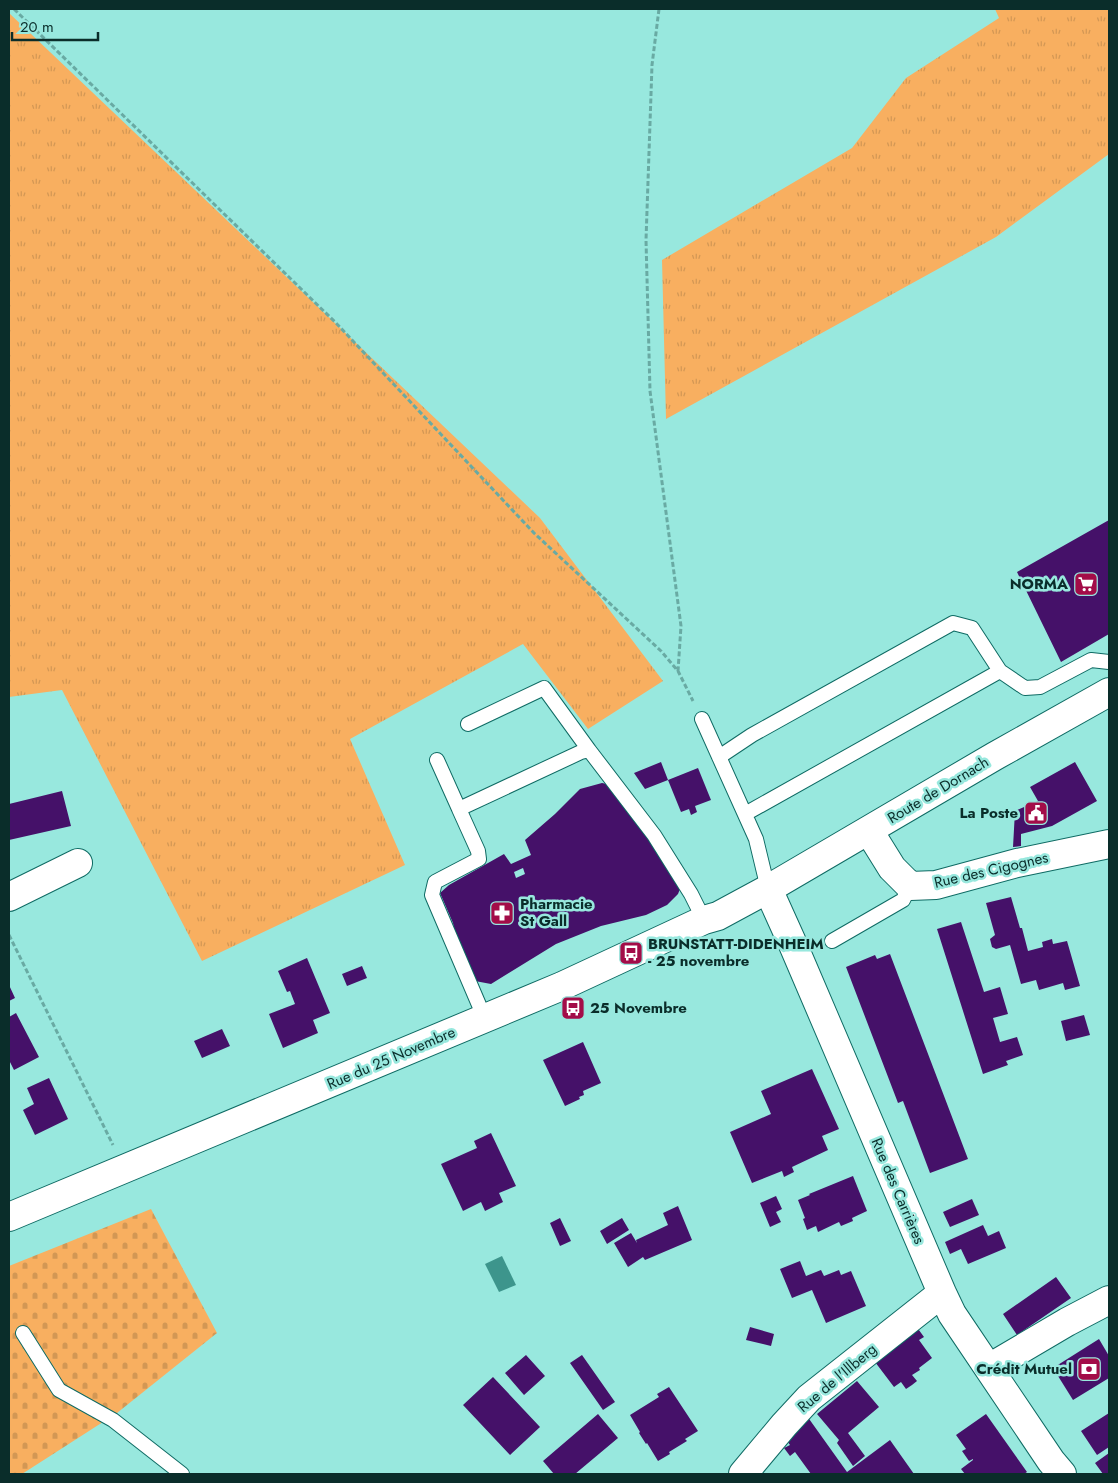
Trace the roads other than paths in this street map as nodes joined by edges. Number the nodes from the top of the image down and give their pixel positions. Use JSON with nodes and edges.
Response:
{"nodes":[{"id":1,"x":1109,"y":662,"type":"edge"},
{"id":2,"x":1000,"y":671,"type":"junction"},
{"id":3,"x":1109,"y":692,"type":"edge"},
{"id":4,"x":702,"y":719,"type":"road end"},
{"id":5,"x":468,"y":724,"type":"dead end"},
{"id":6,"x":589,"y":750,"type":"junction"},
{"id":7,"x":718,"y":757,"type":"junction"},
{"id":8,"x":437,"y":760,"type":"dead end"},
{"id":9,"x":459,"y":808,"type":"junction"},
{"id":10,"x":745,"y":814,"type":"junction"},
{"id":11,"x":869,"y":831,"type":"junction"},
{"id":12,"x":1109,"y":844,"type":"edge"},
{"id":13,"x":78,"y":863,"type":"dead end"},
{"id":14,"x":910,"y":886,"type":"junction"},
{"id":15,"x":768,"y":889,"type":"junction"},
{"id":16,"x":9,"y":896,"type":"edge"},
{"id":17,"x":704,"y":920,"type":"junction"},
{"id":18,"x":832,"y":941,"type":"dead end"},
{"id":19,"x":485,"y":1018,"type":"junction"},
{"id":20,"x":9,"y":1217,"type":"edge"},
{"id":21,"x":942,"y":1293,"type":"junction"},
{"id":22,"x":1109,"y":1300,"type":"edge"},
{"id":23,"x":23,"y":1333,"type":"dead end"},
{"id":24,"x":989,"y":1368,"type":"junction"},
{"id":25,"x":182,"y":1474,"type":"edge"},
{"id":26,"x":743,"y":1474,"type":"edge"},
{"id":27,"x":1062,"y":1474,"type":"edge"}],
"edges":[{"from":1,"to":2,"type":"lane"},
{"from":2,"to":7,"type":"lane"},
{"from":2,"to":10,"type":"lane"},
{"from":3,"to":11,"type":"street","name":"Route de Dornach"},
{"from":4,"to":7,"type":"lane"},
{"from":5,"to":6,"type":"lane"},
{"from":6,"to":9,"type":"lane"},
{"from":6,"to":17,"type":"lane"},
{"from":7,"to":10,"type":"lane"},
{"from":8,"to":9,"type":"lane"},
{"from":9,"to":19,"type":"lane"},
{"from":10,"to":15,"type":"lane"},
{"from":11,"to":14,"type":"street"},
{"from":11,"to":15,"type":"street","name":"Route de Dornach"},
{"from":12,"to":14,"type":"street","name":"Rue des Cigognes"},
{"from":13,"to":16,"type":"street"},
{"from":14,"to":18,"type":"lane"},
{"from":15,"to":17,"type":"street","name":"Rue du 25 Novembre"},
{"from":15,"to":21,"type":"street","name":"Rue des Carrières"},
{"from":17,"to":19,"type":"street","name":"Rue du 25 Novembre"},
{"from":19,"to":20,"type":"street","name":"Rue du 25 Novembre"},
{"from":21,"to":24,"type":"street","name":"Rue des Carrières"},
{"from":21,"to":26,"type":"street","name":"Rue de l'Illberg"},
{"from":22,"to":24,"type":"street"},
{"from":23,"to":25,"type":"lane"},
{"from":24,"to":27,"type":"street","name":"Rue des Carrières"}]}
